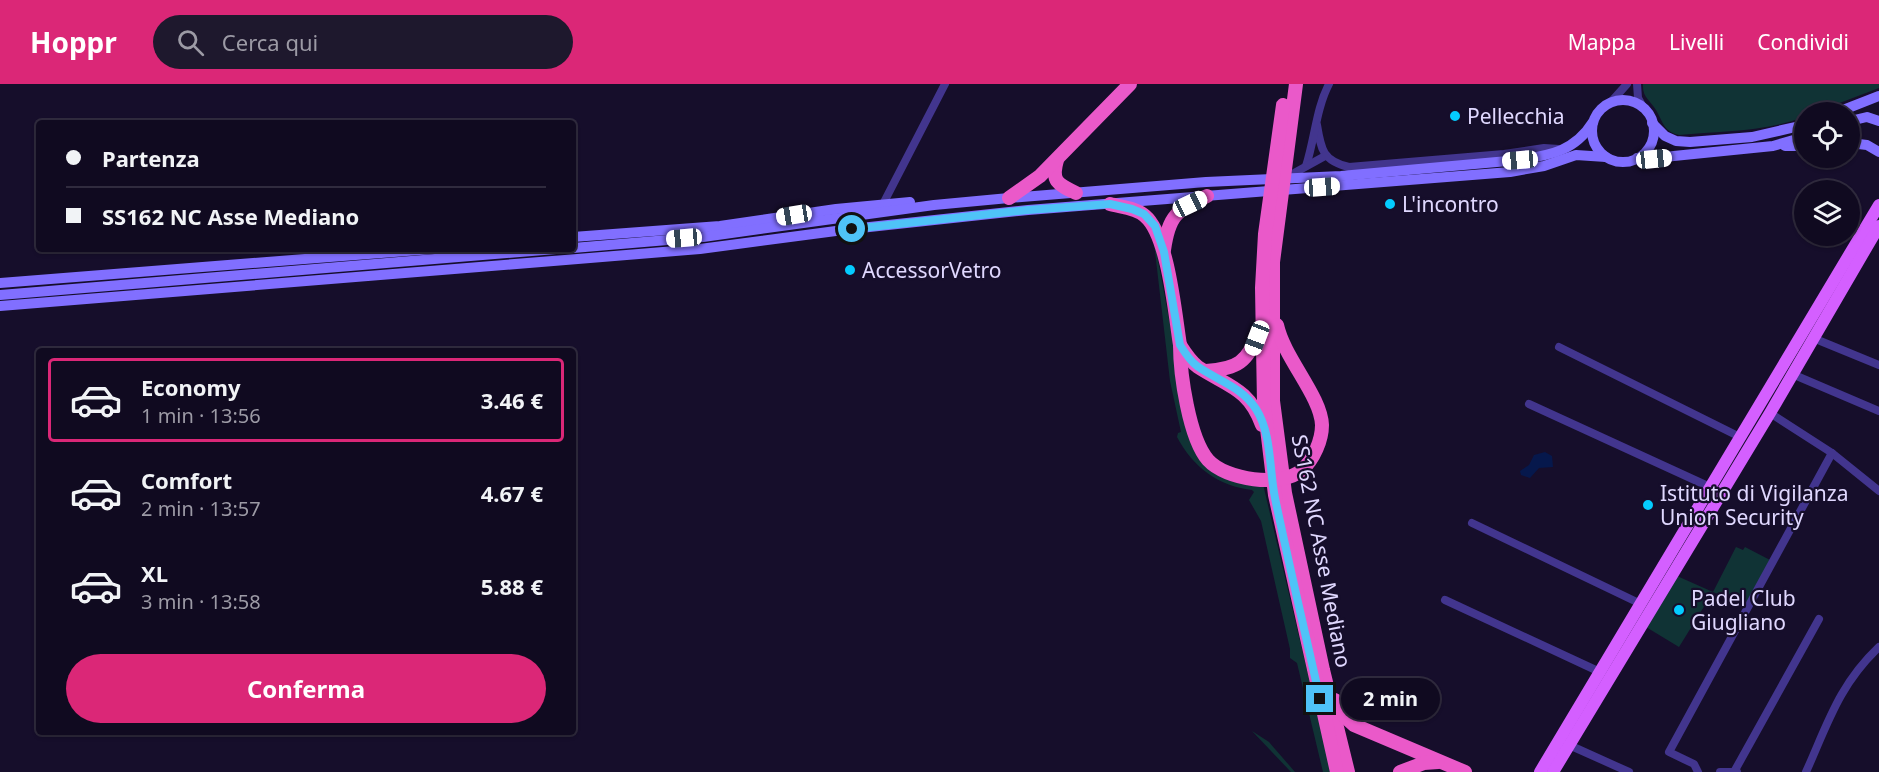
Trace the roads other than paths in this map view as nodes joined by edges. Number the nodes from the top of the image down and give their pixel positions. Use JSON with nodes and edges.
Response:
{"nodes":[{"id":1,"x":945,"y":84,"type":"edge"},
{"id":2,"x":1130,"y":84,"type":"edge"},
{"id":3,"x":1287,"y":84,"type":"edge"},
{"id":4,"x":1296,"y":84,"type":"edge"},
{"id":5,"x":1301,"y":84,"type":"edge"},
{"id":6,"x":1329,"y":84,"type":"edge"},
{"id":7,"x":1627,"y":84,"type":"edge"},
{"id":8,"x":1637,"y":84,"type":"edge"},
{"id":9,"x":1879,"y":96,"type":"edge"},
{"id":10,"x":1611,"y":102,"type":"junction"},
{"id":11,"x":1860,"y":103,"type":"edge"},
{"id":12,"x":1292,"y":104,"type":"junction"},
{"id":13,"x":1643,"y":107,"type":"junction"},
{"id":14,"x":1860,"y":119,"type":"edge"},
{"id":15,"x":1879,"y":121,"type":"edge"},
{"id":16,"x":1593,"y":122,"type":"junction"},
{"id":17,"x":1652,"y":123,"type":"junction"},
{"id":18,"x":1317,"y":125,"type":"junction"},
{"id":19,"x":1794,"y":127,"type":"edge"},
{"id":20,"x":1284,"y":134,"type":"junction"},
{"id":21,"x":1794,"y":140,"type":"edge"},
{"id":22,"x":1860,"y":144,"type":"edge"},
{"id":23,"x":1773,"y":146,"type":"junction"},
{"id":24,"x":1794,"y":146,"type":"edge"},
{"id":25,"x":1563,"y":149,"type":"junction"},
{"id":26,"x":1879,"y":152,"type":"edge"},
{"id":27,"x":1325,"y":156,"type":"junction"},
{"id":28,"x":1606,"y":157,"type":"junction"},
{"id":29,"x":1637,"y":158,"type":"junction"},
{"id":30,"x":1057,"y":160,"type":"junction"},
{"id":31,"x":1306,"y":166,"type":"junction"},
{"id":32,"x":1284,"y":179,"type":"junction"},
{"id":33,"x":1076,"y":192,"type":"junction"},
{"id":34,"x":1207,"y":196,"type":"junction"},
{"id":35,"x":1009,"y":198,"type":"junction"},
{"id":36,"x":883,"y":204,"type":"junction"},
{"id":37,"x":1110,"y":204,"type":"junction"},
{"id":38,"x":934,"y":205,"type":"junction"},
{"id":39,"x":1879,"y":206,"type":"edge"},
{"id":40,"x":1879,"y":226,"type":"edge"},
{"id":41,"x":682,"y":234,"type":"junction"},
{"id":42,"x":1270,"y":235,"type":"junction"},
{"id":43,"x":576,"y":237,"type":"edge"},
{"id":44,"x":576,"y":248,"type":"edge"},
{"id":45,"x":690,"y":250,"type":"junction"},
{"id":46,"x":394,"y":252,"type":"edge"},
{"id":47,"x":520,"y":252,"type":"edge"},
{"id":48,"x":1164,"y":252,"type":"junction"},
{"id":49,"x":0,"y":283,"type":"edge"},
{"id":50,"x":1272,"y":290,"type":"junction"},
{"id":51,"x":0,"y":295,"type":"edge"},
{"id":52,"x":0,"y":306,"type":"edge"},
{"id":53,"x":1261,"y":326,"type":"junction"},
{"id":54,"x":1813,"y":338,"type":"junction"},
{"id":55,"x":1180,"y":345,"type":"junction"},
{"id":56,"x":1559,"y":347,"type":"dead end"},
{"id":57,"x":1879,"y":365,"type":"edge"},
{"id":58,"x":1206,"y":370,"type":"junction"},
{"id":59,"x":1792,"y":375,"type":"junction"},
{"id":60,"x":1529,"y":404,"type":"dead end"},
{"id":61,"x":1879,"y":411,"type":"edge"},
{"id":62,"x":1770,"y":413,"type":"junction"},
{"id":63,"x":1740,"y":437,"type":"junction"},
{"id":64,"x":1267,"y":439,"type":"junction"},
{"id":65,"x":1832,"y":453,"type":"junction"},
{"id":66,"x":1275,"y":465,"type":"junction"},
{"id":67,"x":1710,"y":487,"type":"junction"},
{"id":68,"x":1879,"y":490,"type":"edge"},
{"id":69,"x":1280,"y":494,"type":"junction"},
{"id":70,"x":1472,"y":523,"type":"dead end"},
{"id":71,"x":1445,"y":600,"type":"dead end"},
{"id":72,"x":1641,"y":604,"type":"junction"},
{"id":73,"x":1819,"y":620,"type":"dead end"},
{"id":74,"x":1879,"y":647,"type":"edge"},
{"id":75,"x":1323,"y":670,"type":"junction"},
{"id":76,"x":1600,"y":672,"type":"junction"},
{"id":77,"x":1569,"y":745,"type":"junction"},
{"id":78,"x":1440,"y":762,"type":"junction"},
{"id":79,"x":1337,"y":772,"type":"edge"},
{"id":80,"x":1348,"y":772,"type":"edge"},
{"id":81,"x":1400,"y":772,"type":"edge"},
{"id":82,"x":1465,"y":772,"type":"edge"},
{"id":83,"x":1540,"y":772,"type":"edge"},
{"id":84,"x":1553,"y":772,"type":"edge"},
{"id":85,"x":1629,"y":772,"type":"edge"},
{"id":86,"x":1698,"y":772,"type":"edge"},
{"id":87,"x":1720,"y":772,"type":"edge"},
{"id":88,"x":1736,"y":772,"type":"edge"},
{"id":89,"x":1806,"y":772,"type":"edge"}],
"edges":[{"from":1,"to":36,"type":"street"},
{"from":2,"to":30,"type":"highway"},
{"from":3,"to":20,"type":"highway","name":"SS162 NC Asse Mediano"},
{"from":4,"to":12,"type":"highway","name":"SS162 NC Asse Mediano"},
{"from":5,"to":12,"type":"highway"},
{"from":6,"to":18,"type":"street"},
{"from":7,"to":10,"type":"street"},
{"from":8,"to":13,"type":"street"},
{"from":9,"to":11,"type":"main road"},
{"from":10,"to":13,"type":"main road"},
{"from":10,"to":16,"type":"main road"},
{"from":12,"to":20,"type":"highway","name":"SS162 NC Asse Mediano"},
{"from":13,"to":17,"type":"main road"},
{"from":14,"to":15,"type":"main road"},
{"from":16,"to":25,"type":"main road"},
{"from":16,"to":28,"type":"main road"},
{"from":17,"to":19,"type":"main road"},
{"from":17,"to":29,"type":"main road"},
{"from":18,"to":27,"type":"street"},
{"from":18,"to":31,"type":"street"},
{"from":20,"to":42,"type":"highway","name":"SS162 NC Asse Mediano"},
{"from":21,"to":23,"type":"main road"},
{"from":22,"to":26,"type":"main road"},
{"from":23,"to":24,"type":"main road"},
{"from":23,"to":29,"type":"main road"},
{"from":25,"to":27,"type":"street"},
{"from":25,"to":32,"type":"main road"},
{"from":27,"to":31,"type":"street"},
{"from":28,"to":29,"type":"main road"},
{"from":28,"to":34,"type":"main road"},
{"from":30,"to":33,"type":"highway"},
{"from":30,"to":35,"type":"highway"},
{"from":31,"to":32,"type":"street"},
{"from":32,"to":33,"type":"main road"},
{"from":33,"to":35,"type":"main road"},
{"from":34,"to":37,"type":"main road"},
{"from":34,"to":48,"type":"highway"},
{"from":35,"to":38,"type":"main road"},
{"from":36,"to":38,"type":"main road"},
{"from":36,"to":41,"type":"main road"},
{"from":37,"to":45,"type":"main road"},
{"from":37,"to":48,"type":"highway"},
{"from":38,"to":41,"type":"main road"},
{"from":39,"to":63,"type":"main road"},
{"from":40,"to":54,"type":"main road"},
{"from":41,"to":43,"type":"main road"},
{"from":41,"to":44,"type":"main road"},
{"from":41,"to":45,"type":"main road"},
{"from":42,"to":50,"type":"highway","name":"SS162 NC Asse Mediano"},
{"from":42,"to":53,"type":"highway","name":"SS162 NC Asse Mediano"},
{"from":45,"to":52,"type":"main road"},
{"from":46,"to":49,"type":"main road"},
{"from":47,"to":51,"type":"main road"},
{"from":48,"to":55,"type":"highway"},
{"from":50,"to":55,"type":"highway"},
{"from":50,"to":66,"type":"highway","name":"SS162 NC Asse Mediano"},
{"from":53,"to":58,"type":"highway"},
{"from":53,"to":64,"type":"highway","name":"SS162 NC Asse Mediano"},
{"from":54,"to":57,"type":"street"},
{"from":54,"to":59,"type":"main road"},
{"from":55,"to":58,"type":"highway"},
{"from":56,"to":63,"type":"street"},
{"from":58,"to":64,"type":"highway"},
{"from":59,"to":61,"type":"street"},
{"from":59,"to":62,"type":"main road"},
{"from":60,"to":67,"type":"street"},
{"from":62,"to":65,"type":"street"},
{"from":62,"to":77,"type":"main road"},
{"from":63,"to":67,"type":"main road"},
{"from":64,"to":66,"type":"highway","name":"SS162 NC Asse Mediano"},
{"from":65,"to":68,"type":"street"},
{"from":65,"to":86,"type":"street"},
{"from":66,"to":69,"type":"highway","name":"SS162 NC Asse Mediano"},
{"from":67,"to":72,"type":"main road"},
{"from":69,"to":75,"type":"highway","name":"SS162 NC Asse Mediano"},
{"from":69,"to":79,"type":"highway","name":"SS162 NC Asse Mediano"},
{"from":70,"to":72,"type":"street"},
{"from":71,"to":76,"type":"street"},
{"from":72,"to":76,"type":"main road"},
{"from":73,"to":88,"type":"street"},
{"from":74,"to":89,"type":"street"},
{"from":75,"to":78,"type":"highway"},
{"from":75,"to":80,"type":"highway","name":"SS162 NC Asse Mediano"},
{"from":76,"to":83,"type":"main road"},
{"from":77,"to":84,"type":"main road"},
{"from":77,"to":85,"type":"street"},
{"from":78,"to":81,"type":"highway"},
{"from":78,"to":82,"type":"highway"},
{"from":87,"to":88,"type":"street"}]}
